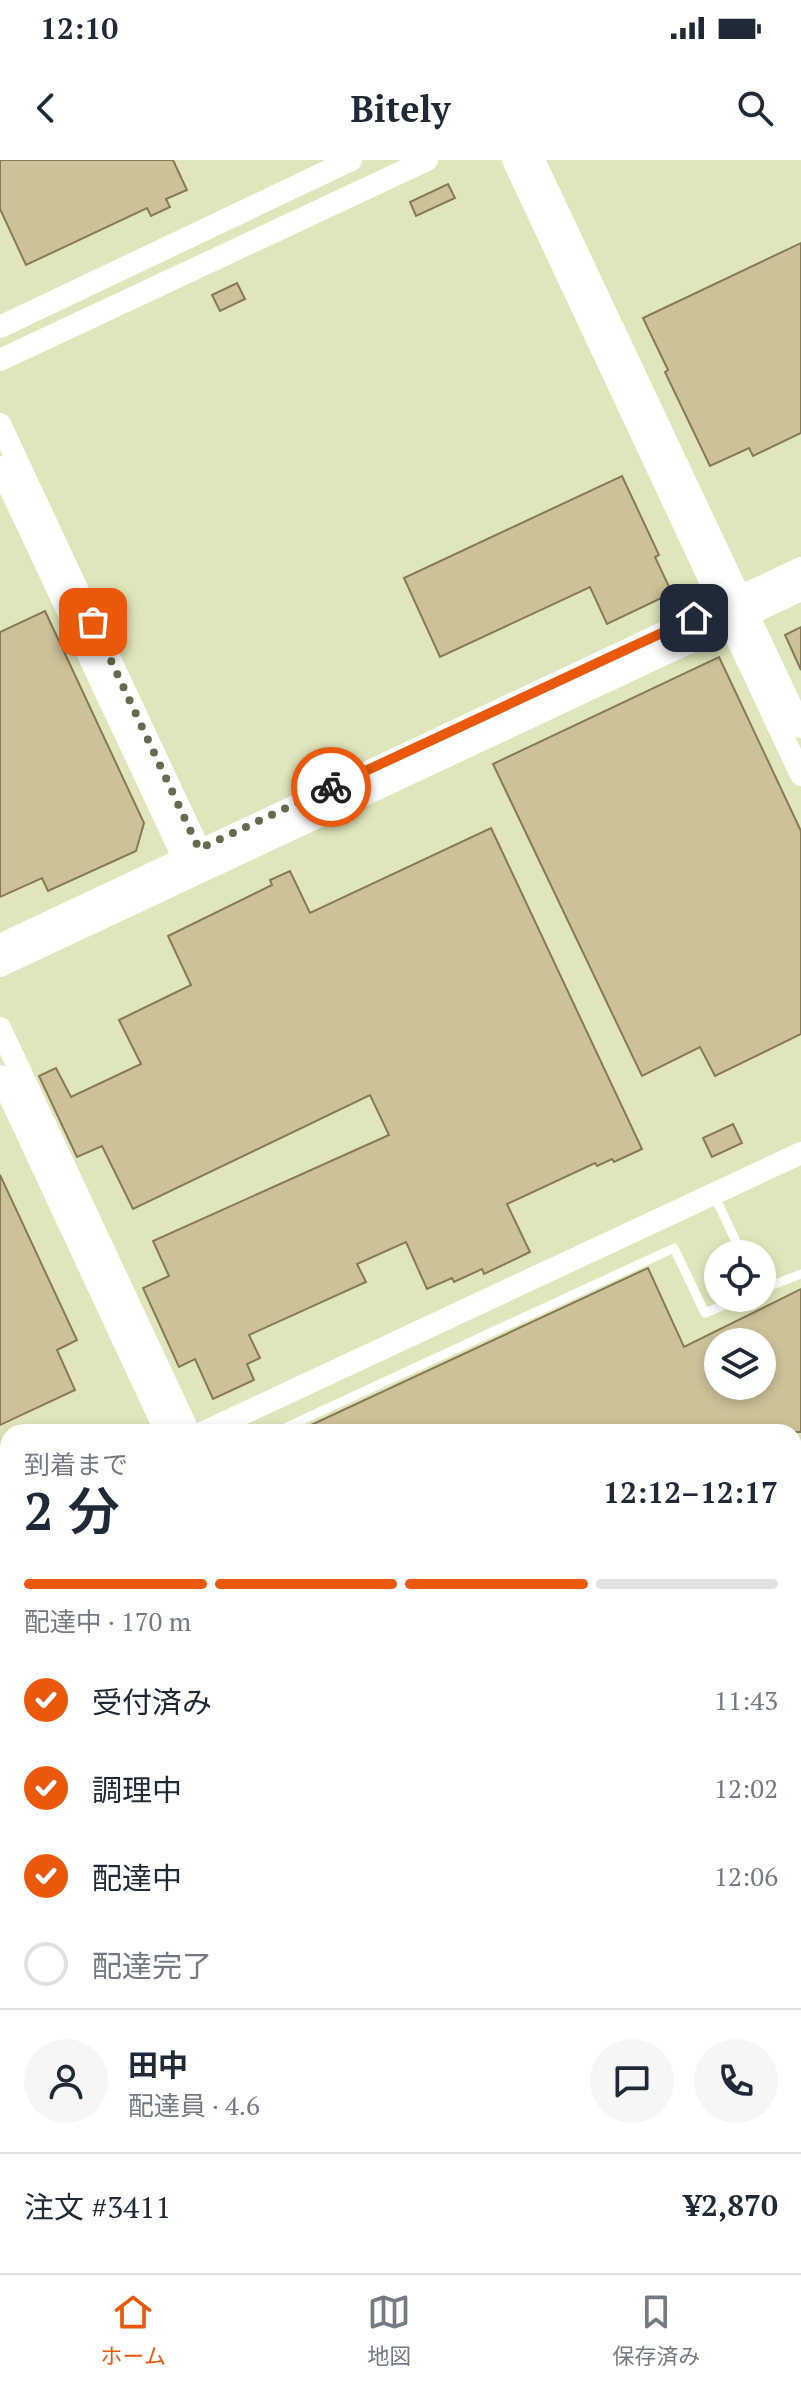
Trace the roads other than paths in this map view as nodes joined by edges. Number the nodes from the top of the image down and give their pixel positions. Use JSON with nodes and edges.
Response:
{"nodes":[{"id":1,"x":351,"y":160,"type":"edge"},
{"id":2,"x":427,"y":160,"type":"edge"},
{"id":3,"x":513,"y":160,"type":"edge"},
{"id":4,"x":534,"y":160,"type":"edge"},
{"id":5,"x":0,"y":327,"type":"edge"},
{"id":6,"x":0,"y":360,"type":"edge"},
{"id":7,"x":0,"y":424,"type":"edge"},
{"id":8,"x":0,"y":467,"type":"edge"},
{"id":9,"x":801,"y":568,"type":"edge"},
{"id":10,"x":801,"y":590,"type":"edge"},
{"id":11,"x":735,"y":610,"type":"junction"},
{"id":12,"x":801,"y":727,"type":"edge"},
{"id":13,"x":801,"y":775,"type":"edge"},
{"id":14,"x":191,"y":853,"type":"junction"},
{"id":15,"x":0,"y":945,"type":"edge"},
{"id":16,"x":0,"y":966,"type":"edge"},
{"id":17,"x":0,"y":1028,"type":"edge"},
{"id":18,"x":0,"y":1076,"type":"edge"},
{"id":19,"x":801,"y":1153,"type":"edge"},
{"id":20,"x":714,"y":1193,"type":"junction"},
{"id":21,"x":736,"y":1240,"type":"edge"},
{"id":22,"x":801,"y":1274,"type":"edge"},
{"id":23,"x":776,"y":1284,"type":"edge"},
{"id":24,"x":704,"y":1311,"type":"edge"},
{"id":25,"x":162,"y":1424,"type":"edge"},
{"id":26,"x":185,"y":1424,"type":"edge"},
{"id":27,"x":221,"y":1424,"type":"edge"},
{"id":28,"x":293,"y":1424,"type":"edge"}],
"edges":[{"from":1,"to":5,"type":"street"},
{"from":2,"to":6,"type":"street"},
{"from":3,"to":11,"type":"street"},
{"from":4,"to":11,"type":"street"},
{"from":7,"to":14,"type":"street"},
{"from":8,"to":14,"type":"street"},
{"from":9,"to":11,"type":"street"},
{"from":10,"to":11,"type":"street"},
{"from":11,"to":12,"type":"street"},
{"from":11,"to":13,"type":"street"},
{"from":11,"to":14,"type":"street"},
{"from":11,"to":16,"type":"street"},
{"from":14,"to":15,"type":"street"},
{"from":17,"to":26,"type":"street"},
{"from":18,"to":25,"type":"street"},
{"from":19,"to":20,"type":"street"},
{"from":20,"to":21,"type":"lane"},
{"from":20,"to":27,"type":"street"},
{"from":22,"to":23,"type":"lane"},
{"from":24,"to":28,"type":"lane"}]}
